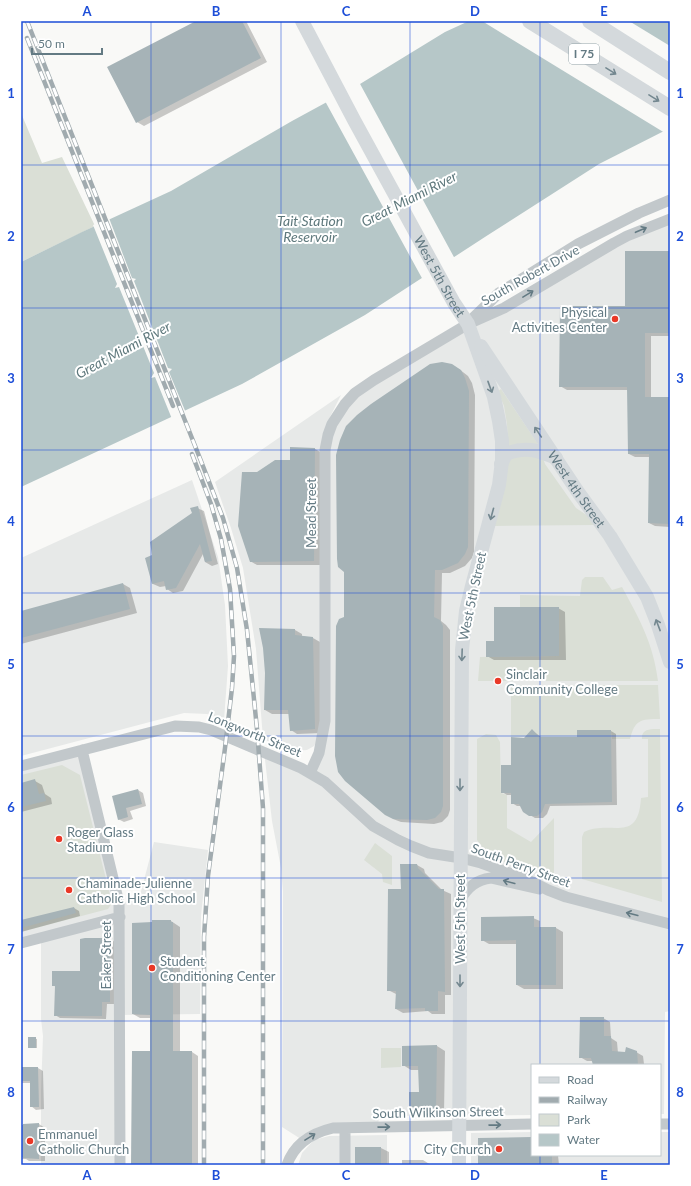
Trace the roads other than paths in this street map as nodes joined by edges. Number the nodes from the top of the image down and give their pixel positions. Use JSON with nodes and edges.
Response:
{"nodes":[{"id":1,"x":302,"y":21,"type":"edge"},
{"id":2,"x":530,"y":21,"type":"edge"},
{"id":3,"x":590,"y":21,"type":"edge"},
{"id":4,"x":670,"y":72,"type":"edge"},
{"id":5,"x":670,"y":108,"type":"edge"},
{"id":6,"x":670,"y":200,"type":"edge"},
{"id":7,"x":670,"y":219,"type":"edge"},
{"id":8,"x":468,"y":324,"type":"junction"},
{"id":9,"x":556,"y":458,"type":"junction"},
{"id":10,"x":501,"y":464,"type":"junction"},
{"id":11,"x":670,"y":662,"type":"edge"},
{"id":12,"x":82,"y":750,"type":"junction"},
{"id":13,"x":21,"y":766,"type":"edge"},
{"id":14,"x":310,"y":773,"type":"junction"},
{"id":15,"x":368,"y":822,"type":"joint"},
{"id":16,"x":461,"y":858,"type":"junction"},
{"id":17,"x":548,"y":890,"type":"junction"},
{"id":18,"x":460,"y":900,"type":"junction"},
{"id":19,"x":120,"y":917,"type":"junction"},
{"id":20,"x":670,"y":924,"type":"edge"},
{"id":21,"x":21,"y":943,"type":"edge"},
{"id":22,"x":531,"y":1124,"type":"edge"},
{"id":23,"x":458,"y":1125,"type":"junction"},
{"id":24,"x":346,"y":1128,"type":"junction"},
{"id":25,"x":120,"y":1165,"type":"edge"},
{"id":26,"x":287,"y":1165,"type":"edge"},
{"id":27,"x":345,"y":1165,"type":"edge"},
{"id":28,"x":459,"y":1165,"type":"edge"}],
"edges":[{"from":1,"to":8,"type":"main road","name":"West 5th Street"},
{"from":2,"to":5,"type":"highway","number":"I 75","one_way":true},
{"from":3,"to":4,"type":"highway","number":"I 75"},
{"from":6,"to":8,"type":"street","name":"South Robert Drive"},
{"from":8,"to":7,"type":"street","name":"South Robert Drive","one_way":true},
{"from":9,"to":8,"type":"main road","name":"West 4th Street","one_way":true},
{"from":8,"to":10,"type":"main road","name":"West 5th Street","one_way":true},
{"from":8,"to":14,"type":"street","name":"Mead Street"},
{"from":9,"to":10,"type":"main road"},
{"from":11,"to":9,"type":"main road","name":"West 4th Street","one_way":true},
{"from":10,"to":16,"type":"main road","name":"West 5th Street","one_way":true},
{"from":12,"to":13,"type":"street","name":"Longworth Street"},
{"from":12,"to":14,"type":"street","name":"Longworth Street"},
{"from":12,"to":19,"type":"street","name":"Eaker Street"},
{"from":14,"to":15,"type":"street","name":"Longworth Street"},
{"from":15,"to":16,"type":"street","name":"South Perry Street"},
{"from":16,"to":17,"type":"street","name":"South Perry Street"},
{"from":16,"to":18,"type":"main road","name":"West 5th Street"},
{"from":17,"to":18,"type":"street","one_way":true},
{"from":20,"to":17,"type":"street","name":"South Perry Street","one_way":true},
{"from":18,"to":23,"type":"main road","name":"West 5th Street","one_way":true},
{"from":19,"to":21,"type":"street"},
{"from":19,"to":25,"type":"street","name":"Eaker Street"},
{"from":23,"to":22,"type":"street","name":"South Wilkinson Street","one_way":true},
{"from":24,"to":23,"type":"street","name":"South Wilkinson Street","one_way":true},
{"from":23,"to":28,"type":"main road","name":"West 5th Street"},
{"from":26,"to":24,"type":"street","name":"South Wilkinson Street","one_way":true},
{"from":24,"to":27,"type":"street"}]}
